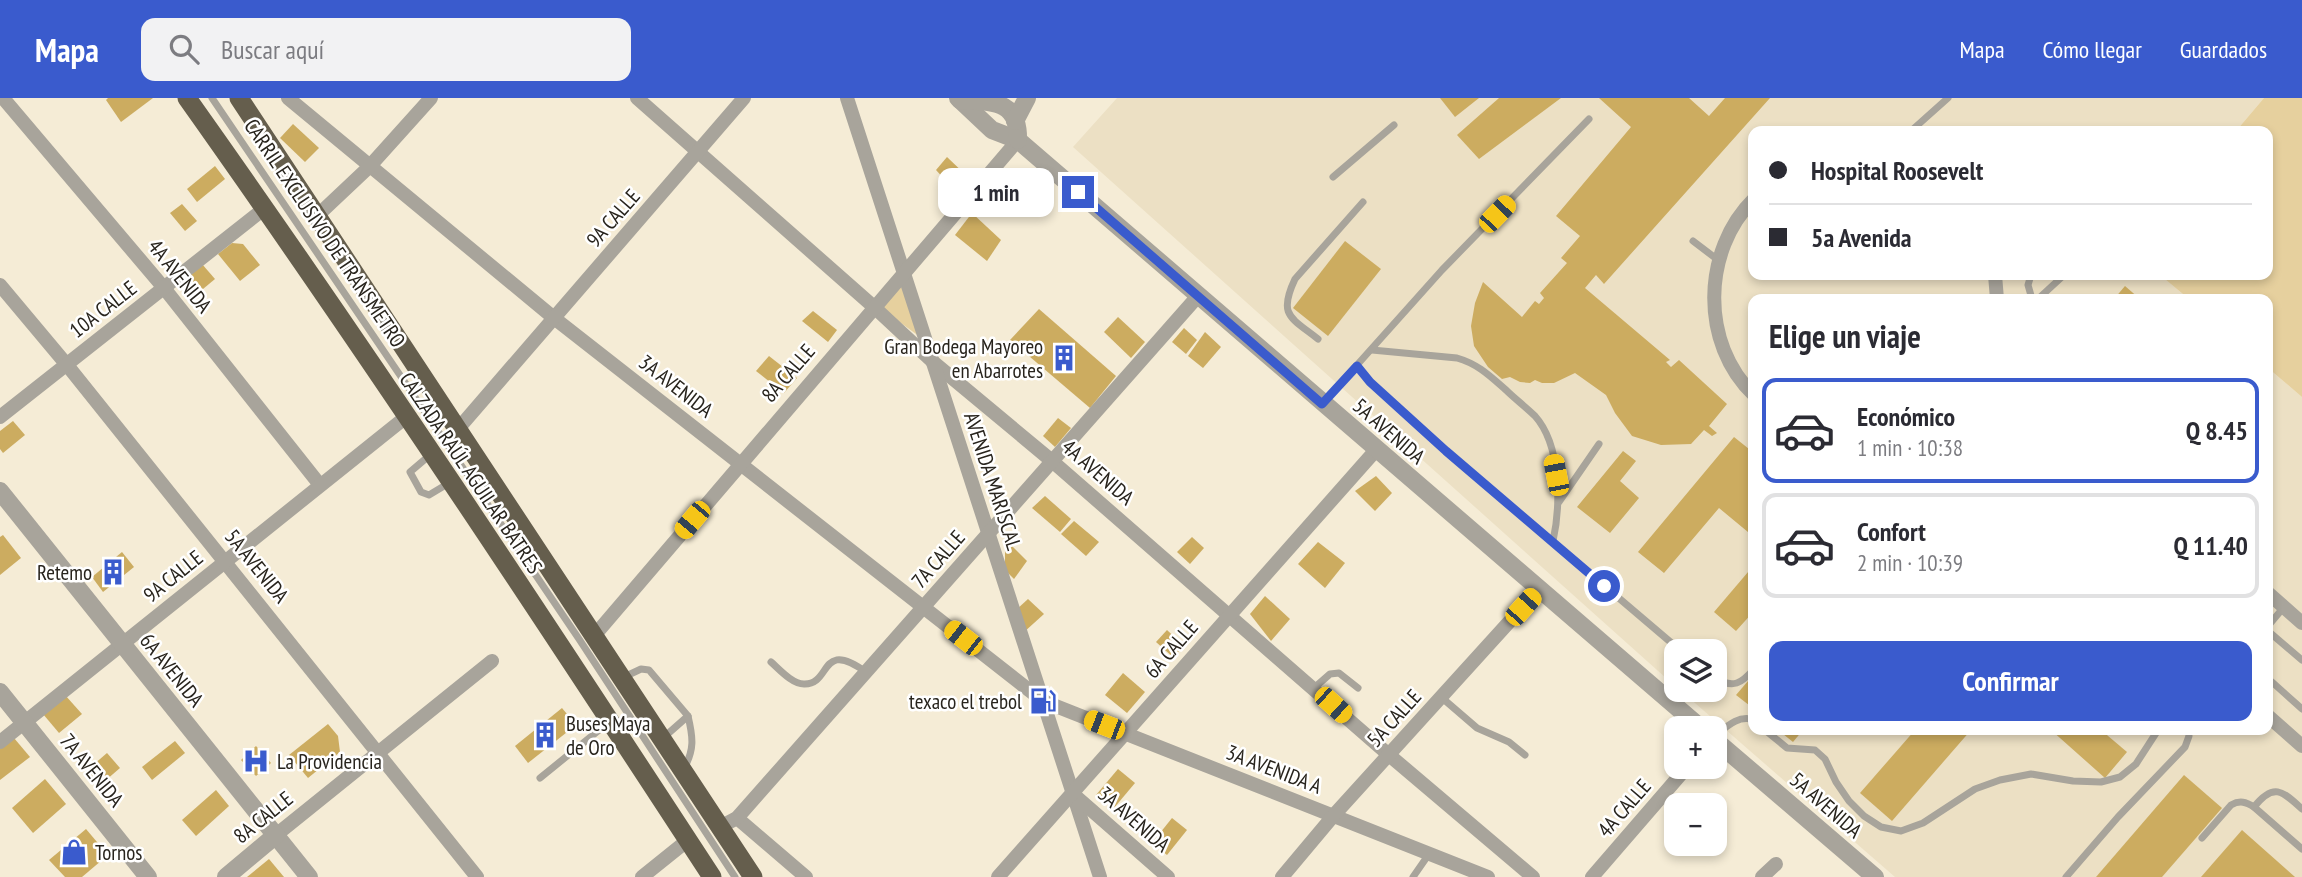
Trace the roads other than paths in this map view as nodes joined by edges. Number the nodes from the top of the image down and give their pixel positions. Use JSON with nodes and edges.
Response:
{"nodes":[{"id":1,"x":3,"y":98,"type":"edge"},
{"id":2,"x":187,"y":98,"type":"edge"},
{"id":3,"x":212,"y":98,"type":"edge"},
{"id":4,"x":239,"y":98,"type":"edge"},
{"id":5,"x":288,"y":98,"type":"edge"},
{"id":6,"x":431,"y":98,"type":"edge"},
{"id":7,"x":637,"y":98,"type":"edge"},
{"id":8,"x":744,"y":98,"type":"edge"},
{"id":9,"x":847,"y":98,"type":"edge"},
{"id":10,"x":1027,"y":98,"type":"edge"},
{"id":11,"x":1948,"y":98,"type":"edge"},
{"id":12,"x":959,"y":99,"type":"edge"},
{"id":13,"x":994,"y":100,"type":"edge"},
{"id":14,"x":1589,"y":119,"type":"dead end"},
{"id":15,"x":1015,"y":121,"type":"junction"},
{"id":16,"x":1394,"y":125,"type":"dead end"},
{"id":17,"x":1917,"y":126,"type":"edge"},
{"id":18,"x":992,"y":130,"type":"junction"},
{"id":19,"x":1018,"y":140,"type":"junction"},
{"id":20,"x":698,"y":151,"type":"junction"},
{"id":21,"x":369,"y":167,"type":"junction"},
{"id":22,"x":1333,"y":177,"type":"dead end"},
{"id":23,"x":1363,"y":202,"type":"dead end"},
{"id":24,"x":1748,"y":206,"type":"edge"},
{"id":25,"x":265,"y":208,"type":"junction"},
{"id":26,"x":317,"y":216,"type":"junction"},
{"id":27,"x":1693,"y":241,"type":"dead end"},
{"id":28,"x":1718,"y":260,"type":"junction"},
{"id":29,"x":904,"y":273,"type":"junction"},
{"id":30,"x":2059,"y":280,"type":"edge"},
{"id":31,"x":0,"y":285,"type":"edge"},
{"id":32,"x":164,"y":288,"type":"junction"},
{"id":33,"x":2043,"y":294,"type":"edge"},
{"id":34,"x":1198,"y":296,"type":"junction"},
{"id":35,"x":874,"y":307,"type":"junction"},
{"id":36,"x":554,"y":318,"type":"junction"},
{"id":37,"x":1318,"y":339,"type":"dead end"},
{"id":38,"x":1373,"y":350,"type":"junction"},
{"id":39,"x":933,"y":362,"type":"junction"},
{"id":40,"x":67,"y":365,"type":"junction"},
{"id":41,"x":1357,"y":366,"type":"junction"},
{"id":42,"x":1748,"y":390,"type":"edge"},
{"id":43,"x":1322,"y":404,"type":"junction"},
{"id":44,"x":0,"y":417,"type":"edge"},
{"id":45,"x":406,"y":417,"type":"junction"},
{"id":46,"x":458,"y":429,"type":"junction"},
{"id":47,"x":1599,"y":444,"type":"dead end"},
{"id":48,"x":1376,"y":450,"type":"junction"},
{"id":49,"x":431,"y":454,"type":"junction"},
{"id":50,"x":1052,"y":461,"type":"junction"},
{"id":51,"x":741,"y":463,"type":"junction"},
{"id":52,"x":450,"y":482,"type":"junction"},
{"id":53,"x":320,"y":485,"type":"junction"},
{"id":54,"x":0,"y":491,"type":"edge"},
{"id":55,"x":1559,"y":503,"type":"junction"},
{"id":56,"x":988,"y":534,"type":"junction"},
{"id":57,"x":1553,"y":541,"type":"junction"},
{"id":58,"x":225,"y":562,"type":"junction"},
{"id":59,"x":1539,"y":589,"type":"junction"},
{"id":60,"x":2273,"y":597,"type":"edge"},
{"id":61,"x":923,"y":607,"type":"junction"},
{"id":62,"x":2284,"y":607,"type":"junction"},
{"id":63,"x":1230,"y":614,"type":"junction"},
{"id":64,"x":2273,"y":622,"type":"edge"},
{"id":65,"x":2302,"y":623,"type":"edge"},
{"id":66,"x":2273,"y":634,"type":"edge"},
{"id":67,"x":594,"y":636,"type":"junction"},
{"id":68,"x":1667,"y":639,"type":"edge"},
{"id":69,"x":122,"y":644,"type":"junction"},
{"id":70,"x":2302,"y":660,"type":"edge"},
{"id":71,"x":492,"y":661,"type":"dead end"},
{"id":72,"x":771,"y":662,"type":"dead end"},
{"id":73,"x":866,"y":672,"type":"junction"},
{"id":74,"x":1748,"y":676,"type":"edge"},
{"id":75,"x":622,"y":678,"type":"junction"},
{"id":76,"x":2273,"y":683,"type":"edge"},
{"id":77,"x":1727,"y":684,"type":"edge"},
{"id":78,"x":1314,"y":688,"type":"junction"},
{"id":79,"x":1358,"y":688,"type":"dead end"},
{"id":80,"x":0,"y":692,"type":"edge"},
{"id":81,"x":1441,"y":698,"type":"junction"},
{"id":82,"x":1043,"y":701,"type":"junction"},
{"id":83,"x":2302,"y":709,"type":"edge"},
{"id":84,"x":688,"y":716,"type":"junction"},
{"id":85,"x":1687,"y":716,"type":"edge"},
{"id":86,"x":1748,"y":717,"type":"edge"},
{"id":87,"x":2273,"y":720,"type":"edge"},
{"id":88,"x":610,"y":722,"type":"junction"},
{"id":89,"x":24,"y":723,"type":"junction"},
{"id":90,"x":1727,"y":728,"type":"edge"},
{"id":91,"x":1125,"y":733,"type":"junction"},
{"id":92,"x":1771,"y":735,"type":"edge"},
{"id":93,"x":2155,"y":735,"type":"edge"},
{"id":94,"x":2189,"y":735,"type":"edge"},
{"id":95,"x":662,"y":738,"type":"junction"},
{"id":96,"x":0,"y":742,"type":"edge"},
{"id":97,"x":2302,"y":746,"type":"edge"},
{"id":98,"x":1727,"y":748,"type":"edge"},
{"id":99,"x":379,"y":754,"type":"junction"},
{"id":100,"x":1389,"y":755,"type":"junction"},
{"id":101,"x":1525,"y":755,"type":"dead end"},
{"id":102,"x":683,"y":771,"type":"junction"},
{"id":103,"x":540,"y":778,"type":"dead end"},
{"id":104,"x":1677,"y":779,"type":"edge"},
{"id":105,"x":1072,"y":793,"type":"junction"},
{"id":106,"x":2254,"y":807,"type":"junction"},
{"id":107,"x":2302,"y":809,"type":"edge"},
{"id":108,"x":1334,"y":815,"type":"junction"},
{"id":109,"x":737,"y":818,"type":"junction"},
{"id":110,"x":720,"y":827,"type":"junction"},
{"id":111,"x":276,"y":835,"type":"junction"},
{"id":112,"x":2202,"y":838,"type":"dead end"},
{"id":113,"x":688,"y":840,"type":"junction"},
{"id":114,"x":2302,"y":849,"type":"edge"},
{"id":115,"x":1429,"y":853,"type":"junction"},
{"id":116,"x":1776,"y":863,"type":"dead end"},
{"id":117,"x":148,"y":877,"type":"edge"},
{"id":118,"x":226,"y":877,"type":"edge"},
{"id":119,"x":309,"y":877,"type":"edge"},
{"id":120,"x":477,"y":877,"type":"edge"},
{"id":121,"x":642,"y":877,"type":"edge"},
{"id":122,"x":712,"y":877,"type":"edge"},
{"id":123,"x":735,"y":877,"type":"edge"},
{"id":124,"x":752,"y":877,"type":"edge"},
{"id":125,"x":806,"y":877,"type":"edge"},
{"id":126,"x":998,"y":877,"type":"edge"},
{"id":127,"x":1100,"y":877,"type":"edge"},
{"id":128,"x":1168,"y":877,"type":"edge"},
{"id":129,"x":1282,"y":877,"type":"edge"},
{"id":130,"x":1413,"y":877,"type":"edge"},
{"id":131,"x":1488,"y":877,"type":"edge"},
{"id":132,"x":1533,"y":877,"type":"edge"},
{"id":133,"x":1592,"y":877,"type":"edge"},
{"id":134,"x":1762,"y":877,"type":"edge"},
{"id":135,"x":1875,"y":877,"type":"edge"},
{"id":136,"x":2066,"y":877,"type":"edge"}],
"edges":[{"from":1,"to":32,"type":"street","name":"4A AVENIDA"},
{"from":2,"to":25,"type":"highway","name":"CALZADA RAÚL AGUILAR BATRES"},
{"from":3,"to":123,"type":"lane","name":"CARRIL EXCLUSIVO DE TRANSMETRO"},
{"from":4,"to":26,"type":"highway","name":"CALZADA RAÚL AGUILAR BATRES"},
{"from":5,"to":21,"type":"street","name":"3A AVENIDA"},
{"from":6,"to":21,"type":"street"},
{"from":7,"to":20,"type":"street","name":"4A AVENIDA"},
{"from":8,"to":20,"type":"street","name":"9A CALLE"},
{"from":9,"to":29,"type":"street","name":"AVENIDA MARISCAL"},
{"from":10,"to":15,"type":"street"},
{"from":11,"to":17,"type":"lane"},
{"from":12,"to":13,"type":"street","name":"5A AVENIDA"},
{"from":12,"to":18,"type":"street","name":"5A AVENIDA"},
{"from":13,"to":15,"type":"street"},
{"from":13,"to":18,"type":"street"},
{"from":14,"to":38,"type":"lane"},
{"from":15,"to":19,"type":"street"},
{"from":16,"to":22,"type":"lane"},
{"from":18,"to":19,"type":"street","name":"5A AVENIDA"},
{"from":19,"to":29,"type":"street","name":"8A CALLE"},
{"from":19,"to":34,"type":"street","name":"5A AVENIDA"},
{"from":20,"to":35,"type":"street","name":"4A AVENIDA"},
{"from":20,"to":36,"type":"street","name":"9A CALLE"},
{"from":21,"to":26,"type":"street"},
{"from":21,"to":36,"type":"street","name":"3A AVENIDA"},
{"from":23,"to":37,"type":"lane"},
{"from":24,"to":28,"type":"street"},
{"from":25,"to":32,"type":"street","name":"10A CALLE"},
{"from":25,"to":45,"type":"highway","name":"CALZADA RAÚL AGUILAR BATRES"},
{"from":26,"to":46,"type":"highway","name":"CALZADA RAÚL AGUILAR BATRES"},
{"from":27,"to":28,"type":"lane"},
{"from":28,"to":42,"type":"street"},
{"from":29,"to":35,"type":"street","name":"8A CALLE"},
{"from":29,"to":39,"type":"street","name":"AVENIDA MARISCAL"},
{"from":30,"to":33,"type":"lane"},
{"from":31,"to":40,"type":"street","name":"5A AVENIDA"},
{"from":32,"to":40,"type":"street","name":"10A CALLE"},
{"from":32,"to":53,"type":"street","name":"4A AVENIDA"},
{"from":34,"to":43,"type":"street","name":"5A AVENIDA"},
{"from":34,"to":50,"type":"street","name":"7A CALLE"},
{"from":35,"to":39,"type":"street","name":"4A AVENIDA"},
{"from":35,"to":51,"type":"street","name":"8A CALLE"},
{"from":36,"to":46,"type":"street","name":"9A CALLE"},
{"from":36,"to":51,"type":"street","name":"3A AVENIDA"},
{"from":38,"to":41,"type":"lane"},
{"from":38,"to":55,"type":"lane"},
{"from":39,"to":50,"type":"street","name":"4A AVENIDA"},
{"from":39,"to":56,"type":"street","name":"AVENIDA MARISCAL"},
{"from":40,"to":44,"type":"street","name":"10A CALLE"},
{"from":40,"to":58,"type":"street","name":"5A AVENIDA"},
{"from":41,"to":43,"type":"lane"},
{"from":41,"to":57,"type":"lane"},
{"from":43,"to":48,"type":"street","name":"5A AVENIDA"},
{"from":45,"to":49,"type":"highway","name":"CALZADA RAÚL AGUILAR BATRES"},
{"from":45,"to":53,"type":"street","name":"9A CALLE"},
{"from":46,"to":67,"type":"highway","name":"CALZADA RAÚL AGUILAR BATRES"},
{"from":47,"to":55,"type":"lane"},
{"from":48,"to":59,"type":"street","name":"5A AVENIDA"},
{"from":48,"to":63,"type":"street","name":"6A CALLE"},
{"from":49,"to":52,"type":"highway","name":"CALZADA RAÚL AGUILAR BATRES"},
{"from":49,"to":52,"type":"lane"},
{"from":50,"to":56,"type":"street","name":"7A CALLE"},
{"from":50,"to":63,"type":"street","name":"4A AVENIDA"},
{"from":51,"to":61,"type":"street","name":"3A AVENIDA"},
{"from":51,"to":67,"type":"street","name":"8A CALLE"},
{"from":52,"to":88,"type":"highway","name":"CALZADA RAÚL AGUILAR BATRES"},
{"from":53,"to":58,"type":"street","name":"9A CALLE"},
{"from":54,"to":69,"type":"street","name":"6A AVENIDA"},
{"from":55,"to":57,"type":"lane"},
{"from":56,"to":61,"type":"street","name":"7A CALLE"},
{"from":56,"to":82,"type":"street","name":"AVENIDA MARISCAL"},
{"from":57,"to":68,"type":"lane"},
{"from":58,"to":69,"type":"street","name":"9A CALLE"},
{"from":58,"to":99,"type":"street","name":"5A AVENIDA"},
{"from":59,"to":81,"type":"street","name":"5A CALLE"},
{"from":59,"to":85,"type":"street","name":"5A AVENIDA"},
{"from":60,"to":62,"type":"street"},
{"from":61,"to":73,"type":"street","name":"7A CALLE"},
{"from":61,"to":82,"type":"street","name":"3A AVENIDA"},
{"from":62,"to":64,"type":"lane"},
{"from":62,"to":65,"type":"street"},
{"from":63,"to":78,"type":"street","name":"4A AVENIDA"},
{"from":63,"to":91,"type":"street","name":"6A CALLE"},
{"from":66,"to":70,"type":"lane"},
{"from":67,"to":75,"type":"highway","name":"CALZADA RAÚL AGUILAR BATRES"},
{"from":69,"to":89,"type":"street","name":"9A CALLE"},
{"from":69,"to":111,"type":"street","name":"6A AVENIDA"},
{"from":71,"to":99,"type":"street","name":"8A CALLE"},
{"from":72,"to":73,"type":"lane"},
{"from":73,"to":109,"type":"street","name":"7A CALLE"},
{"from":74,"to":77,"type":"lane"},
{"from":75,"to":84,"type":"lane"},
{"from":75,"to":95,"type":"highway","name":"CALZADA RAÚL AGUILAR BATRES"},
{"from":76,"to":83,"type":"lane"},
{"from":78,"to":79,"type":"lane"},
{"from":78,"to":100,"type":"street","name":"4A AVENIDA"},
{"from":80,"to":89,"type":"street","name":"7A AVENIDA"},
{"from":81,"to":100,"type":"street","name":"5A CALLE"},
{"from":81,"to":101,"type":"lane"},
{"from":82,"to":91,"type":"street","name":"3A AVENIDA A"},
{"from":82,"to":105,"type":"street","name":"AVENIDA MARISCAL"},
{"from":84,"to":95,"type":"lane"},
{"from":84,"to":102,"type":"lane"},
{"from":86,"to":90,"type":"lane"},
{"from":87,"to":97,"type":"street"},
{"from":88,"to":103,"type":"lane"},
{"from":88,"to":113,"type":"highway","name":"CALZADA RAÚL AGUILAR BATRES"},
{"from":89,"to":96,"type":"street","name":"9A CALLE"},
{"from":89,"to":117,"type":"street","name":"7A AVENIDA"},
{"from":91,"to":105,"type":"street","name":"6A CALLE"},
{"from":91,"to":108,"type":"street","name":"3A AVENIDA A"},
{"from":92,"to":93,"type":"lane"},
{"from":94,"to":136,"type":"lane"},
{"from":95,"to":102,"type":"highway","name":"CALZADA RAÚL AGUILAR BATRES"},
{"from":98,"to":135,"type":"street","name":"5A AVENIDA"},
{"from":99,"to":111,"type":"street","name":"8A CALLE"},
{"from":99,"to":120,"type":"street","name":"5A AVENIDA"},
{"from":100,"to":108,"type":"street","name":"5A CALLE"},
{"from":100,"to":132,"type":"street","name":"4A AVENIDA"},
{"from":102,"to":110,"type":"highway","name":"CALZADA RAÚL AGUILAR BATRES"},
{"from":104,"to":133,"type":"street","name":"4A CALLE"},
{"from":105,"to":126,"type":"street","name":"6A CALLE"},
{"from":105,"to":127,"type":"street","name":"AVENIDA MARISCAL"},
{"from":105,"to":128,"type":"street","name":"3A AVENIDA"},
{"from":106,"to":107,"type":"lane"},
{"from":106,"to":112,"type":"lane"},
{"from":106,"to":114,"type":"lane"},
{"from":108,"to":115,"type":"street","name":"3A AVENIDA A"},
{"from":108,"to":129,"type":"street","name":"5A CALLE"},
{"from":109,"to":110,"type":"street"},
{"from":109,"to":125,"type":"street"},
{"from":110,"to":124,"type":"highway","name":"CALZADA RAÚL AGUILAR BATRES"},
{"from":111,"to":118,"type":"street","name":"8A CALLE"},
{"from":111,"to":119,"type":"street","name":"6A AVENIDA"},
{"from":113,"to":121,"type":"street"},
{"from":113,"to":122,"type":"highway","name":"CALZADA RAÚL AGUILAR BATRES"},
{"from":115,"to":130,"type":"lane"},
{"from":115,"to":131,"type":"street","name":"3A AVENIDA A"},
{"from":116,"to":134,"type":"street"}]}
